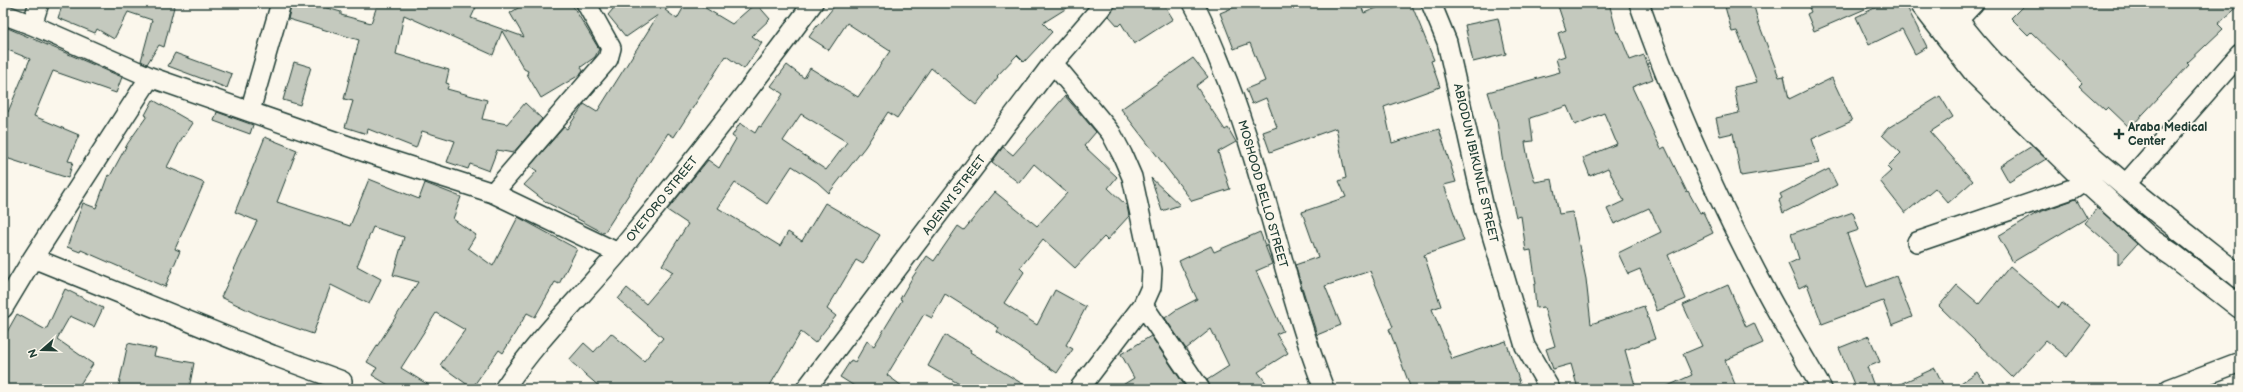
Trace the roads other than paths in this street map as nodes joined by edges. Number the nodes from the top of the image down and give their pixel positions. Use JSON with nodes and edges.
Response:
{"nodes":[{"id":1,"x":39,"y":3,"type":"edge"},
{"id":2,"x":281,"y":3,"type":"edge"},
{"id":3,"x":586,"y":3,"type":"edge"},
{"id":4,"x":813,"y":3,"type":"edge"},
{"id":5,"x":1105,"y":3,"type":"edge"},
{"id":6,"x":1193,"y":3,"type":"edge"},
{"id":7,"x":1431,"y":3,"type":"edge"},
{"id":8,"x":1639,"y":3,"type":"edge"},
{"id":9,"x":1921,"y":3,"type":"edge"},
{"id":10,"x":1945,"y":3,"type":"edge"},
{"id":11,"x":1974,"y":3,"type":"edge"},
{"id":12,"x":3,"y":14,"type":"edge"},
{"id":13,"x":1957,"y":21,"type":"junction"},
{"id":14,"x":32,"y":25,"type":"junction"},
{"id":15,"x":2240,"y":54,"type":"edge"},
{"id":16,"x":1053,"y":63,"type":"junction"},
{"id":17,"x":150,"y":77,"type":"junction"},
{"id":18,"x":250,"y":111,"type":"junction"},
{"id":19,"x":2085,"y":180,"type":"junction"},
{"id":20,"x":2124,"y":186,"type":"junction"},
{"id":21,"x":493,"y":193,"type":"junction"},
{"id":22,"x":1916,"y":242,"type":"dead end"},
{"id":23,"x":618,"y":253,"type":"junction"},
{"id":24,"x":33,"y":258,"type":"junction"},
{"id":25,"x":2240,"y":277,"type":"edge"},
{"id":26,"x":1143,"y":305,"type":"junction"},
{"id":27,"x":3,"y":308,"type":"edge"},
{"id":28,"x":2240,"y":308,"type":"edge"},
{"id":29,"x":2240,"y":362,"type":"edge"},
{"id":30,"x":342,"y":381,"type":"dead end"},
{"id":31,"x":504,"y":389,"type":"edge"},
{"id":32,"x":806,"y":389,"type":"edge"},
{"id":33,"x":1079,"y":389,"type":"edge"},
{"id":34,"x":1200,"y":389,"type":"edge"},
{"id":35,"x":1324,"y":389,"type":"edge"},
{"id":36,"x":1550,"y":389,"type":"edge"},
{"id":37,"x":1822,"y":389,"type":"edge"},
{"id":38,"x":2169,"y":389,"type":"edge"}],
"edges":[{"from":1,"to":14,"type":"street"},
{"from":2,"to":18,"type":"street"},
{"from":3,"to":21,"type":"street"},
{"from":4,"to":23,"type":"street","name":"OYETORO STREET"},
{"from":5,"to":16,"type":"street","name":"ADENIYI STREET"},
{"from":6,"to":35,"type":"street","name":"MOSHOOD BELLO STREET"},
{"from":7,"to":36,"type":"street","name":"ABIODUN IBIKUNLE STREET"},
{"from":8,"to":37,"type":"street"},
{"from":9,"to":19,"type":"main road"},
{"from":10,"to":13,"type":"main road"},
{"from":11,"to":13,"type":"street"},
{"from":12,"to":14,"type":"street"},
{"from":13,"to":20,"type":"main road"},
{"from":14,"to":17,"type":"street"},
{"from":15,"to":20,"type":"street"},
{"from":16,"to":26,"type":"street"},
{"from":16,"to":32,"type":"street","name":"ADENIYI STREET"},
{"from":17,"to":18,"type":"street"},
{"from":17,"to":24,"type":"street"},
{"from":18,"to":21,"type":"street"},
{"from":19,"to":22,"type":"street"},
{"from":19,"to":28,"type":"main road"},
{"from":20,"to":25,"type":"main road"},
{"from":21,"to":23,"type":"street"},
{"from":23,"to":31,"type":"street","name":"OYETORO STREET"},
{"from":24,"to":27,"type":"street"},
{"from":24,"to":30,"type":"street"},
{"from":26,"to":33,"type":"street"},
{"from":26,"to":34,"type":"street"},
{"from":29,"to":38,"type":"street"}]}
